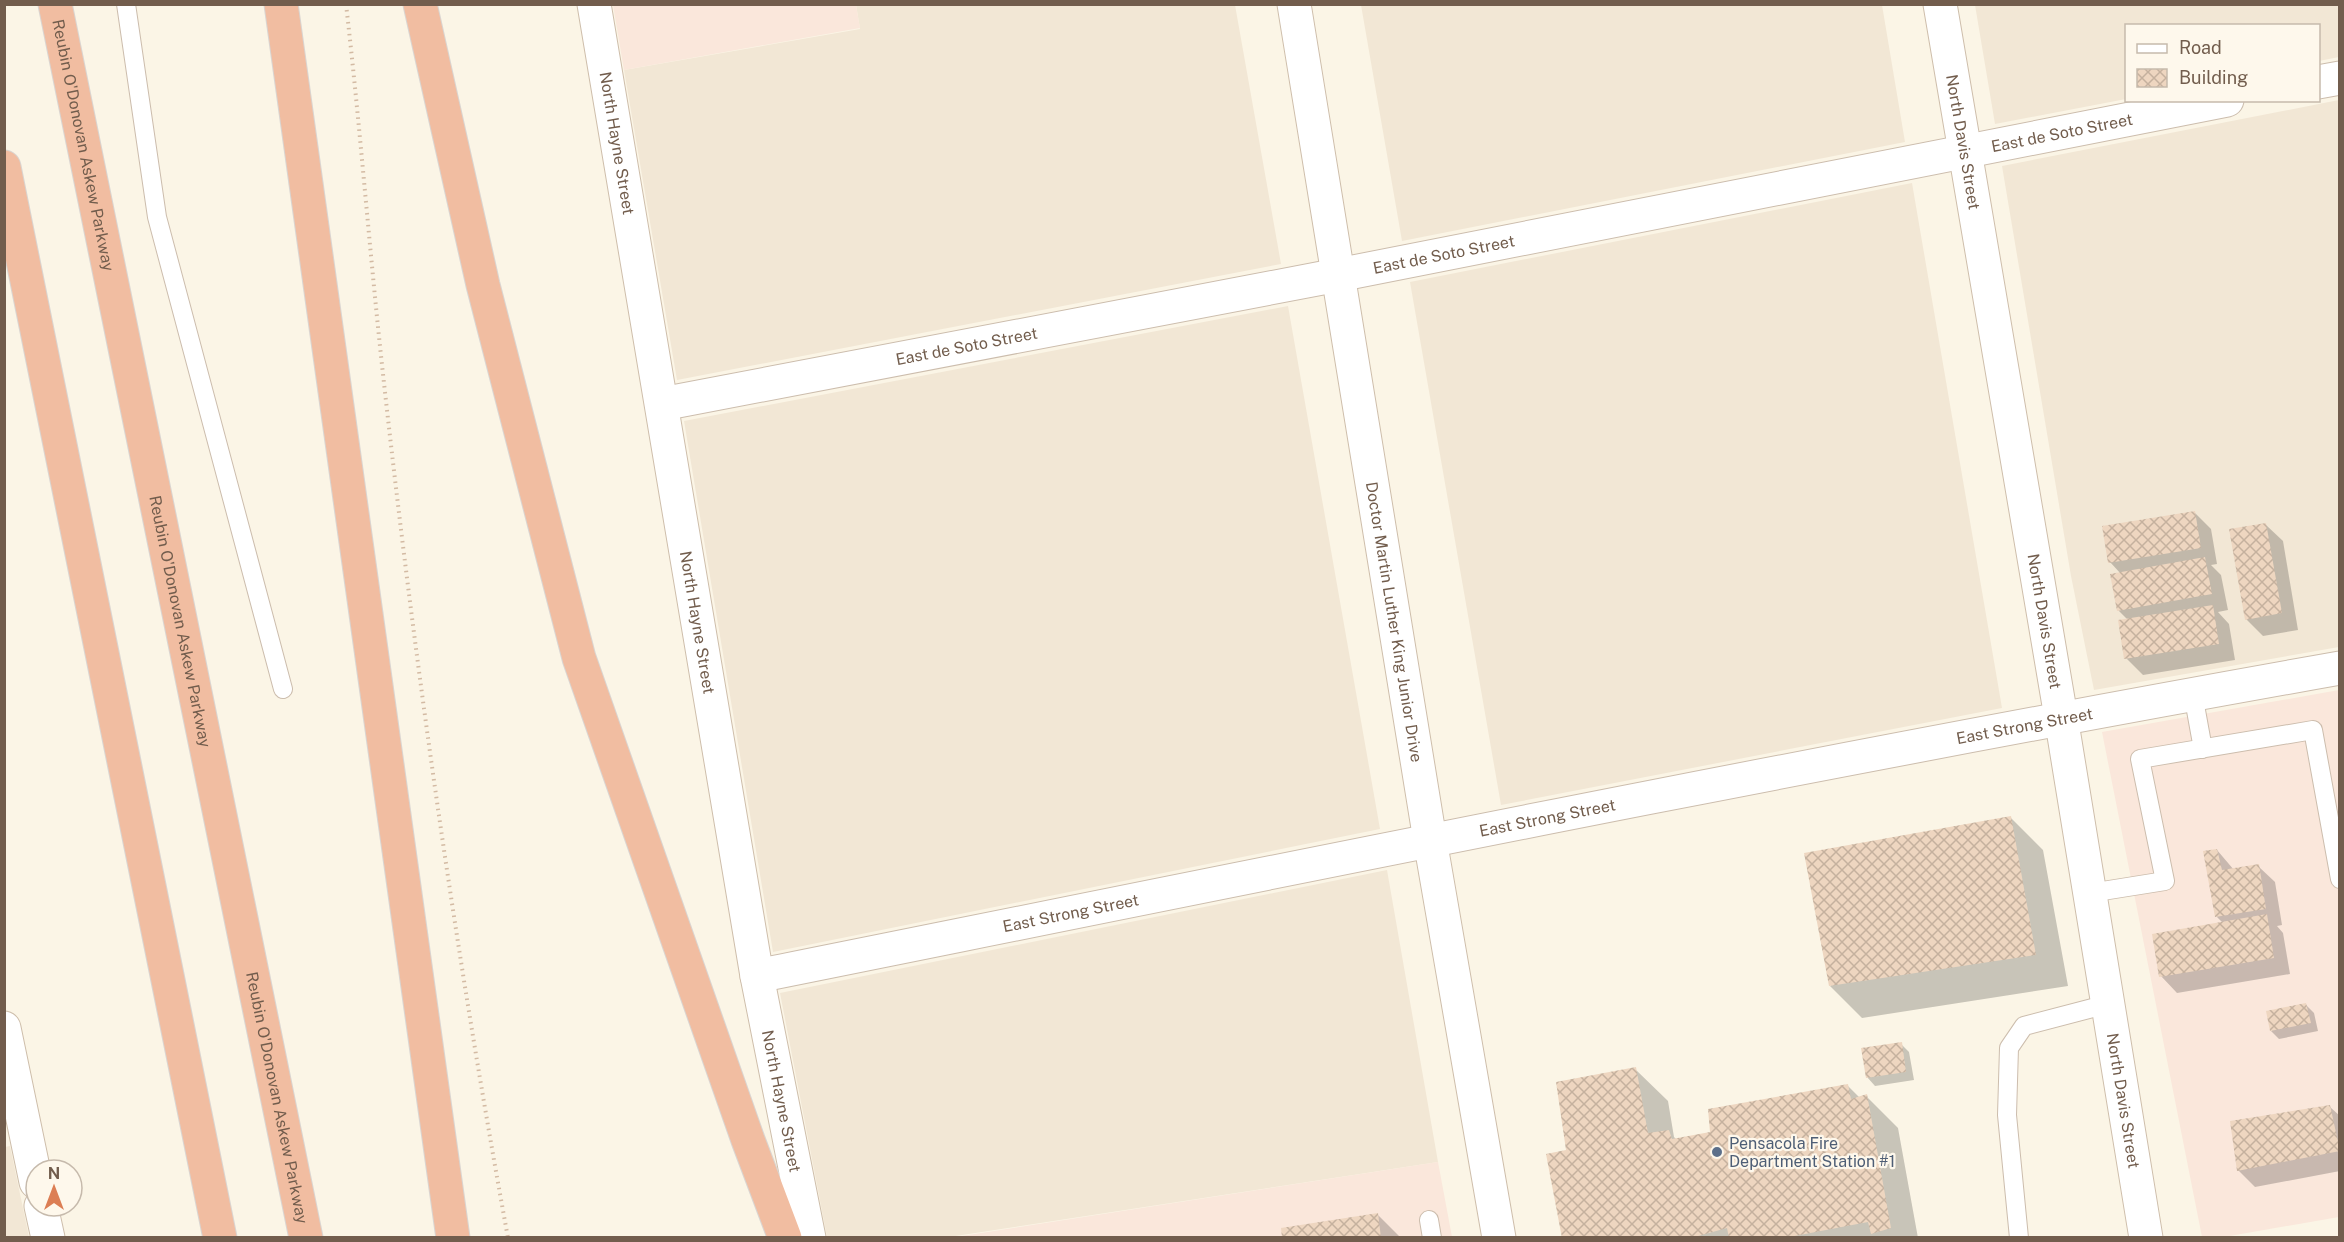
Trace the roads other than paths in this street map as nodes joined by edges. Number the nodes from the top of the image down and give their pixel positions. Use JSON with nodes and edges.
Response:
{"nodes":[{"id":1,"x":55,"y":4,"type":"edge"},
{"id":2,"x":126,"y":4,"type":"edge"},
{"id":3,"x":281,"y":4,"type":"edge"},
{"id":4,"x":420,"y":4,"type":"edge"},
{"id":5,"x":594,"y":4,"type":"edge"},
{"id":6,"x":1294,"y":4,"type":"edge"},
{"id":7,"x":1940,"y":4,"type":"edge"},
{"id":8,"x":2340,"y":78,"type":"edge"},
{"id":9,"x":2320,"y":82,"type":"edge"},
{"id":10,"x":2217,"y":102,"type":"edge"},
{"id":11,"x":1964,"y":152,"type":"junction"},
{"id":12,"x":4,"y":167,"type":"edge"},
{"id":13,"x":1338,"y":274,"type":"junction"},
{"id":14,"x":662,"y":404,"type":"junction"},
{"id":15,"x":2340,"y":668,"type":"edge"},
{"id":16,"x":283,"y":689,"type":"dead end"},
{"id":17,"x":2193,"y":694,"type":"junction"},
{"id":18,"x":2061,"y":717,"type":"junction"},
{"id":19,"x":2203,"y":749,"type":"junction"},
{"id":20,"x":1430,"y":840,"type":"junction"},
{"id":21,"x":2340,"y":879,"type":"edge"},
{"id":22,"x":2090,"y":893,"type":"junction"},
{"id":23,"x":757,"y":976,"type":"junction"},
{"id":24,"x":2108,"y":1004,"type":"junction"},
{"id":25,"x":4,"y":1028,"type":"edge"},
{"id":26,"x":14,"y":1124,"type":"edge"},
{"id":27,"x":27,"y":1158,"type":"edge"},
{"id":28,"x":44,"y":1218,"type":"edge"},
{"id":29,"x":48,"y":1238,"type":"edge"},
{"id":30,"x":220,"y":1238,"type":"edge"},
{"id":31,"x":306,"y":1238,"type":"edge"},
{"id":32,"x":453,"y":1238,"type":"edge"},
{"id":33,"x":785,"y":1238,"type":"edge"},
{"id":34,"x":808,"y":1238,"type":"edge"},
{"id":35,"x":1499,"y":1238,"type":"edge"},
{"id":36,"x":2019,"y":1238,"type":"edge"},
{"id":37,"x":2146,"y":1238,"type":"edge"}],
"edges":[{"from":1,"to":31,"type":"highway","name":"Reubin O'Donovan Askew Parkway"},
{"from":2,"to":16,"type":"lane"},
{"from":3,"to":32,"type":"highway"},
{"from":4,"to":33,"type":"highway"},
{"from":5,"to":14,"type":"street","name":"North Hayne Street"},
{"from":6,"to":13,"type":"street","name":"Doctor Martin Luther King Junior Drive"},
{"from":7,"to":11,"type":"street","name":"North Davis Street"},
{"from":8,"to":9,"type":"street"},
{"from":10,"to":11,"type":"street","name":"East de Soto Street"},
{"from":11,"to":13,"type":"street","name":"East de Soto Street"},
{"from":11,"to":18,"type":"street","name":"North Davis Street"},
{"from":12,"to":30,"type":"highway"},
{"from":13,"to":14,"type":"street","name":"East de Soto Street"},
{"from":13,"to":20,"type":"street","name":"Doctor Martin Luther King Junior Drive"},
{"from":14,"to":23,"type":"street","name":"North Hayne Street"},
{"from":15,"to":17,"type":"street","name":"East Strong Street"},
{"from":17,"to":18,"type":"street","name":"East Strong Street"},
{"from":17,"to":19,"type":"lane"},
{"from":18,"to":20,"type":"street","name":"East Strong Street"},
{"from":18,"to":22,"type":"street","name":"North Davis Street"},
{"from":19,"to":21,"type":"lane"},
{"from":19,"to":22,"type":"lane"},
{"from":20,"to":23,"type":"street","name":"East Strong Street"},
{"from":20,"to":35,"type":"street","name":"Doctor Martin Luther King Junior Drive"},
{"from":22,"to":24,"type":"street","name":"North Davis Street"},
{"from":23,"to":34,"type":"street","name":"North Hayne Street"},
{"from":24,"to":36,"type":"lane"},
{"from":24,"to":37,"type":"street","name":"North Davis Street"},
{"from":25,"to":26,"type":"street"},
{"from":26,"to":27,"type":"street"},
{"from":28,"to":29,"type":"street"}]}
